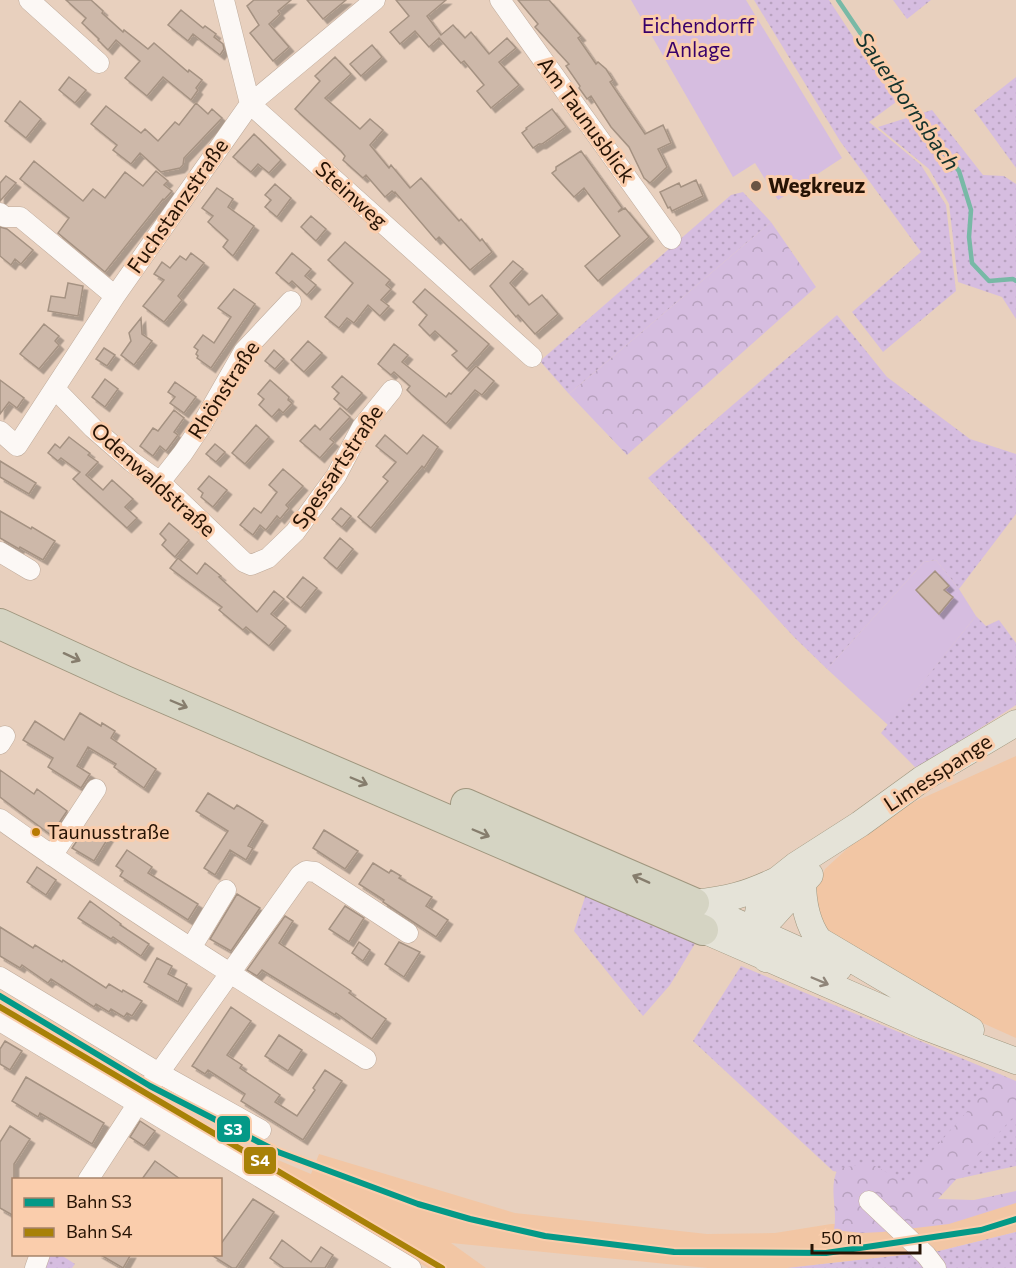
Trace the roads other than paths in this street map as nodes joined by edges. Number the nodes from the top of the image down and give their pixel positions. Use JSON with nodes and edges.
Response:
{"nodes":[{"id":1,"x":29,"y":0,"type":"edge"},
{"id":2,"x":224,"y":0,"type":"edge"},
{"id":3,"x":375,"y":0,"type":"edge"},
{"id":4,"x":500,"y":0,"type":"edge"},
{"id":5,"x":99,"y":63,"type":"dead end"},
{"id":6,"x":250,"y":104,"type":"junction"},
{"id":7,"x":0,"y":213,"type":"edge"},
{"id":8,"x":672,"y":239,"type":"dead end"},
{"id":9,"x":115,"y":296,"type":"junction"},
{"id":10,"x":291,"y":301,"type":"dead end"},
{"id":11,"x":532,"y":357,"type":"dead end"},
{"id":12,"x":55,"y":389,"type":"junction"},
{"id":13,"x":392,"y":390,"type":"dead end"},
{"id":14,"x":0,"y":431,"type":"edge"},
{"id":15,"x":160,"y":482,"type":"junction"},
{"id":16,"x":0,"y":552,"type":"edge"},
{"id":17,"x":256,"y":564,"type":"joint"},
{"id":18,"x":30,"y":570,"type":"dead end"},
{"id":19,"x":0,"y":603,"type":"edge"},
{"id":20,"x":0,"y":624,"type":"edge"},
{"id":21,"x":1016,"y":723,"type":"edge"},
{"id":22,"x":96,"y":789,"type":"dead end"},
{"id":23,"x":0,"y":819,"type":"edge"},
{"id":24,"x":860,"y":824,"type":"junction"},
{"id":25,"x":52,"y":856,"type":"junction"},
{"id":26,"x":777,"y":880,"type":"junction"},
{"id":27,"x":803,"y":881,"type":"junction"},
{"id":28,"x":226,"y":890,"type":"dead end"},
{"id":29,"x":699,"y":916,"type":"junction"},
{"id":30,"x":754,"y":932,"type":"junction"},
{"id":31,"x":408,"y":933,"type":"dead end"},
{"id":32,"x":191,"y":948,"type":"junction"},
{"id":33,"x":766,"y":959,"type":"junction"},
{"id":34,"x":230,"y":973,"type":"junction"},
{"id":35,"x":0,"y":976,"type":"edge"},
{"id":36,"x":933,"y":1009,"type":"junction"},
{"id":37,"x":0,"y":1021,"type":"edge"},
{"id":38,"x":1016,"y":1055,"type":"edge"},
{"id":39,"x":366,"y":1059,"type":"dead end"},
{"id":40,"x":1016,"y":1061,"type":"edge"},
{"id":41,"x":159,"y":1073,"type":"junction"},
{"id":42,"x":139,"y":1105,"type":"junction"},
{"id":43,"x":261,"y":1130,"type":"dead end"},
{"id":44,"x":89,"y":1178,"type":"edge"},
{"id":45,"x":869,"y":1201,"type":"dead end"},
{"id":46,"x":411,"y":1268,"type":"edge"},
{"id":47,"x":936,"y":1268,"type":"edge"}],
"edges":[{"from":1,"to":5,"type":"street"},
{"from":2,"to":6,"type":"street"},
{"from":3,"to":6,"type":"street","name":"Fuchstanzstraße"},
{"from":4,"to":8,"type":"street","name":"Am Taunusblick"},
{"from":6,"to":9,"type":"street","name":"Fuchstanzstraße"},
{"from":6,"to":11,"type":"street","name":"Steinweg"},
{"from":7,"to":9,"type":"street"},
{"from":9,"to":12,"type":"street","name":"Fuchstanzstraße"},
{"from":10,"to":15,"type":"street","name":"Rhönstraße"},
{"from":12,"to":14,"type":"street","name":"Fuchstanzstraße"},
{"from":12,"to":15,"type":"street","name":"Odenwaldstraße"},
{"from":13,"to":17,"type":"street","name":"Spessartstraße"},
{"from":15,"to":17,"type":"street","name":"Odenwaldstraße"},
{"from":16,"to":18,"type":"street"},
{"from":29,"to":19,"type":"highway","one_way":true},
{"from":20,"to":29,"type":"highway","one_way":true},
{"from":21,"to":24,"type":"main road","name":"Limesspange"},
{"from":22,"to":25,"type":"street"},
{"from":23,"to":25,"type":"street"},
{"from":24,"to":26,"type":"main road"},
{"from":24,"to":27,"type":"main road"},
{"from":25,"to":32,"type":"street"},
{"from":26,"to":29,"type":"main road"},
{"from":26,"to":30,"type":"main road"},
{"from":27,"to":30,"type":"main road"},
{"from":27,"to":36,"type":"main road"},
{"from":28,"to":32,"type":"street"},
{"from":29,"to":30,"type":"main road"},
{"from":29,"to":33,"type":"main road"},
{"from":30,"to":33,"type":"main road"},
{"from":30,"to":36,"type":"main road"},
{"from":31,"to":34,"type":"street"},
{"from":32,"to":34,"type":"street"},
{"from":33,"to":40,"type":"main road","one_way":true},
{"from":34,"to":39,"type":"street"},
{"from":34,"to":41,"type":"street"},
{"from":35,"to":41,"type":"street"},
{"from":36,"to":38,"type":"main road"},
{"from":37,"to":42,"type":"street"},
{"from":41,"to":42,"type":"street"},
{"from":41,"to":43,"type":"street"},
{"from":42,"to":44,"type":"street"},
{"from":42,"to":46,"type":"street"},
{"from":45,"to":47,"type":"street"}]}
